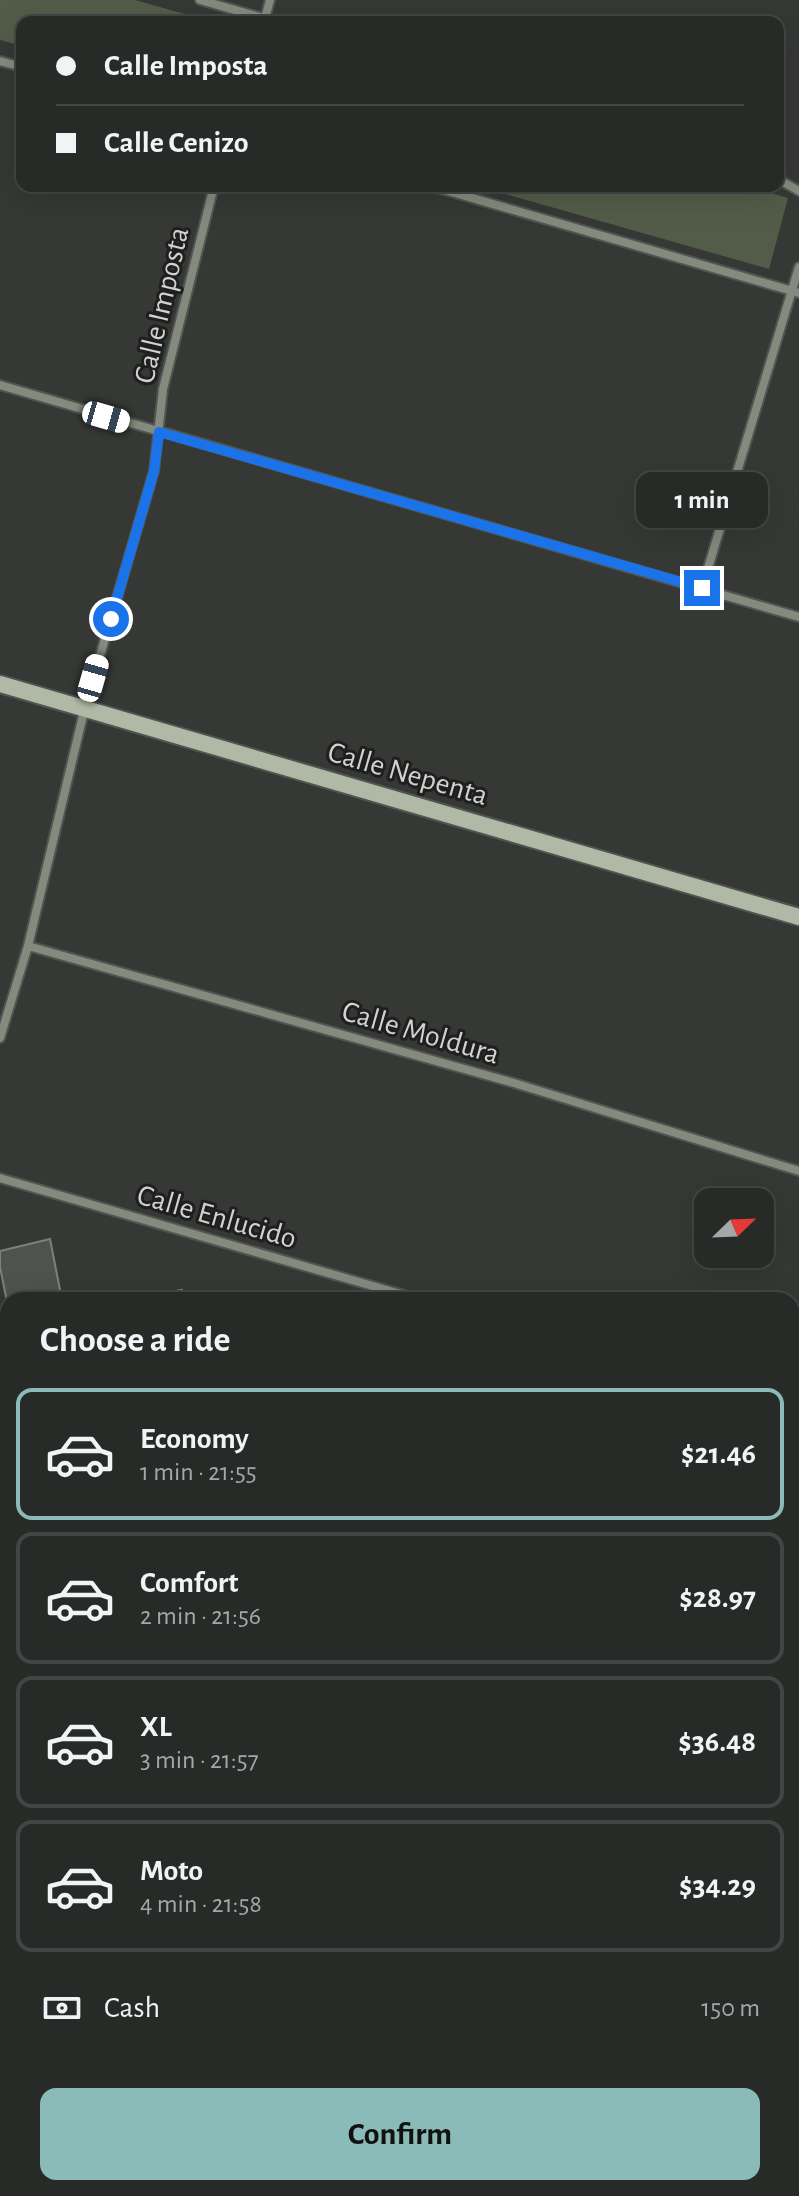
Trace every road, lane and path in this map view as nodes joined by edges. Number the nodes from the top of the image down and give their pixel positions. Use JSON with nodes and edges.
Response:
{"nodes":[{"id":1,"x":200,"y":0,"type":"edge"},
{"id":2,"x":251,"y":16,"type":"edge"},
{"id":3,"x":212,"y":192,"type":"edge"},
{"id":4,"x":452,"y":192,"type":"edge"},
{"id":5,"x":799,"y":267,"type":"edge"},
{"id":6,"x":795,"y":292,"type":"edge"},
{"id":7,"x":0,"y":385,"type":"edge"},
{"id":8,"x":159,"y":432,"type":"junction"},
{"id":9,"x":702,"y":588,"type":"junction"},
{"id":10,"x":799,"y":617,"type":"edge"},
{"id":11,"x":0,"y":684,"type":"edge"},
{"id":12,"x":85,"y":707,"type":"junction"},
{"id":13,"x":799,"y":917,"type":"edge"},
{"id":14,"x":28,"y":946,"type":"junction"},
{"id":15,"x":0,"y":1038,"type":"edge"},
{"id":16,"x":799,"y":1171,"type":"edge"},
{"id":17,"x":0,"y":1178,"type":"edge"},
{"id":18,"x":393,"y":1292,"type":"edge"}],
"edges":[{"from":1,"to":2,"type":"street"},
{"from":3,"to":8,"type":"street","name":"Calle Imposta"},
{"from":4,"to":6,"type":"street"},
{"from":5,"to":6,"type":"street"},
{"from":6,"to":9,"type":"street"},
{"from":7,"to":8,"type":"street"},
{"from":8,"to":9,"type":"street"},
{"from":8,"to":12,"type":"street","name":"Calle Imposta"},
{"from":9,"to":10,"type":"street"},
{"from":11,"to":12,"type":"street","name":"Calle Nepenta"},
{"from":12,"to":13,"type":"street","name":"Calle Nepenta"},
{"from":12,"to":14,"type":"street","name":"Calle Imposta"},
{"from":14,"to":15,"type":"street","name":"Calle Imposta"},
{"from":14,"to":16,"type":"street","name":"Calle Moldura"},
{"from":17,"to":18,"type":"street","name":"Calle Enlucido"}]}
